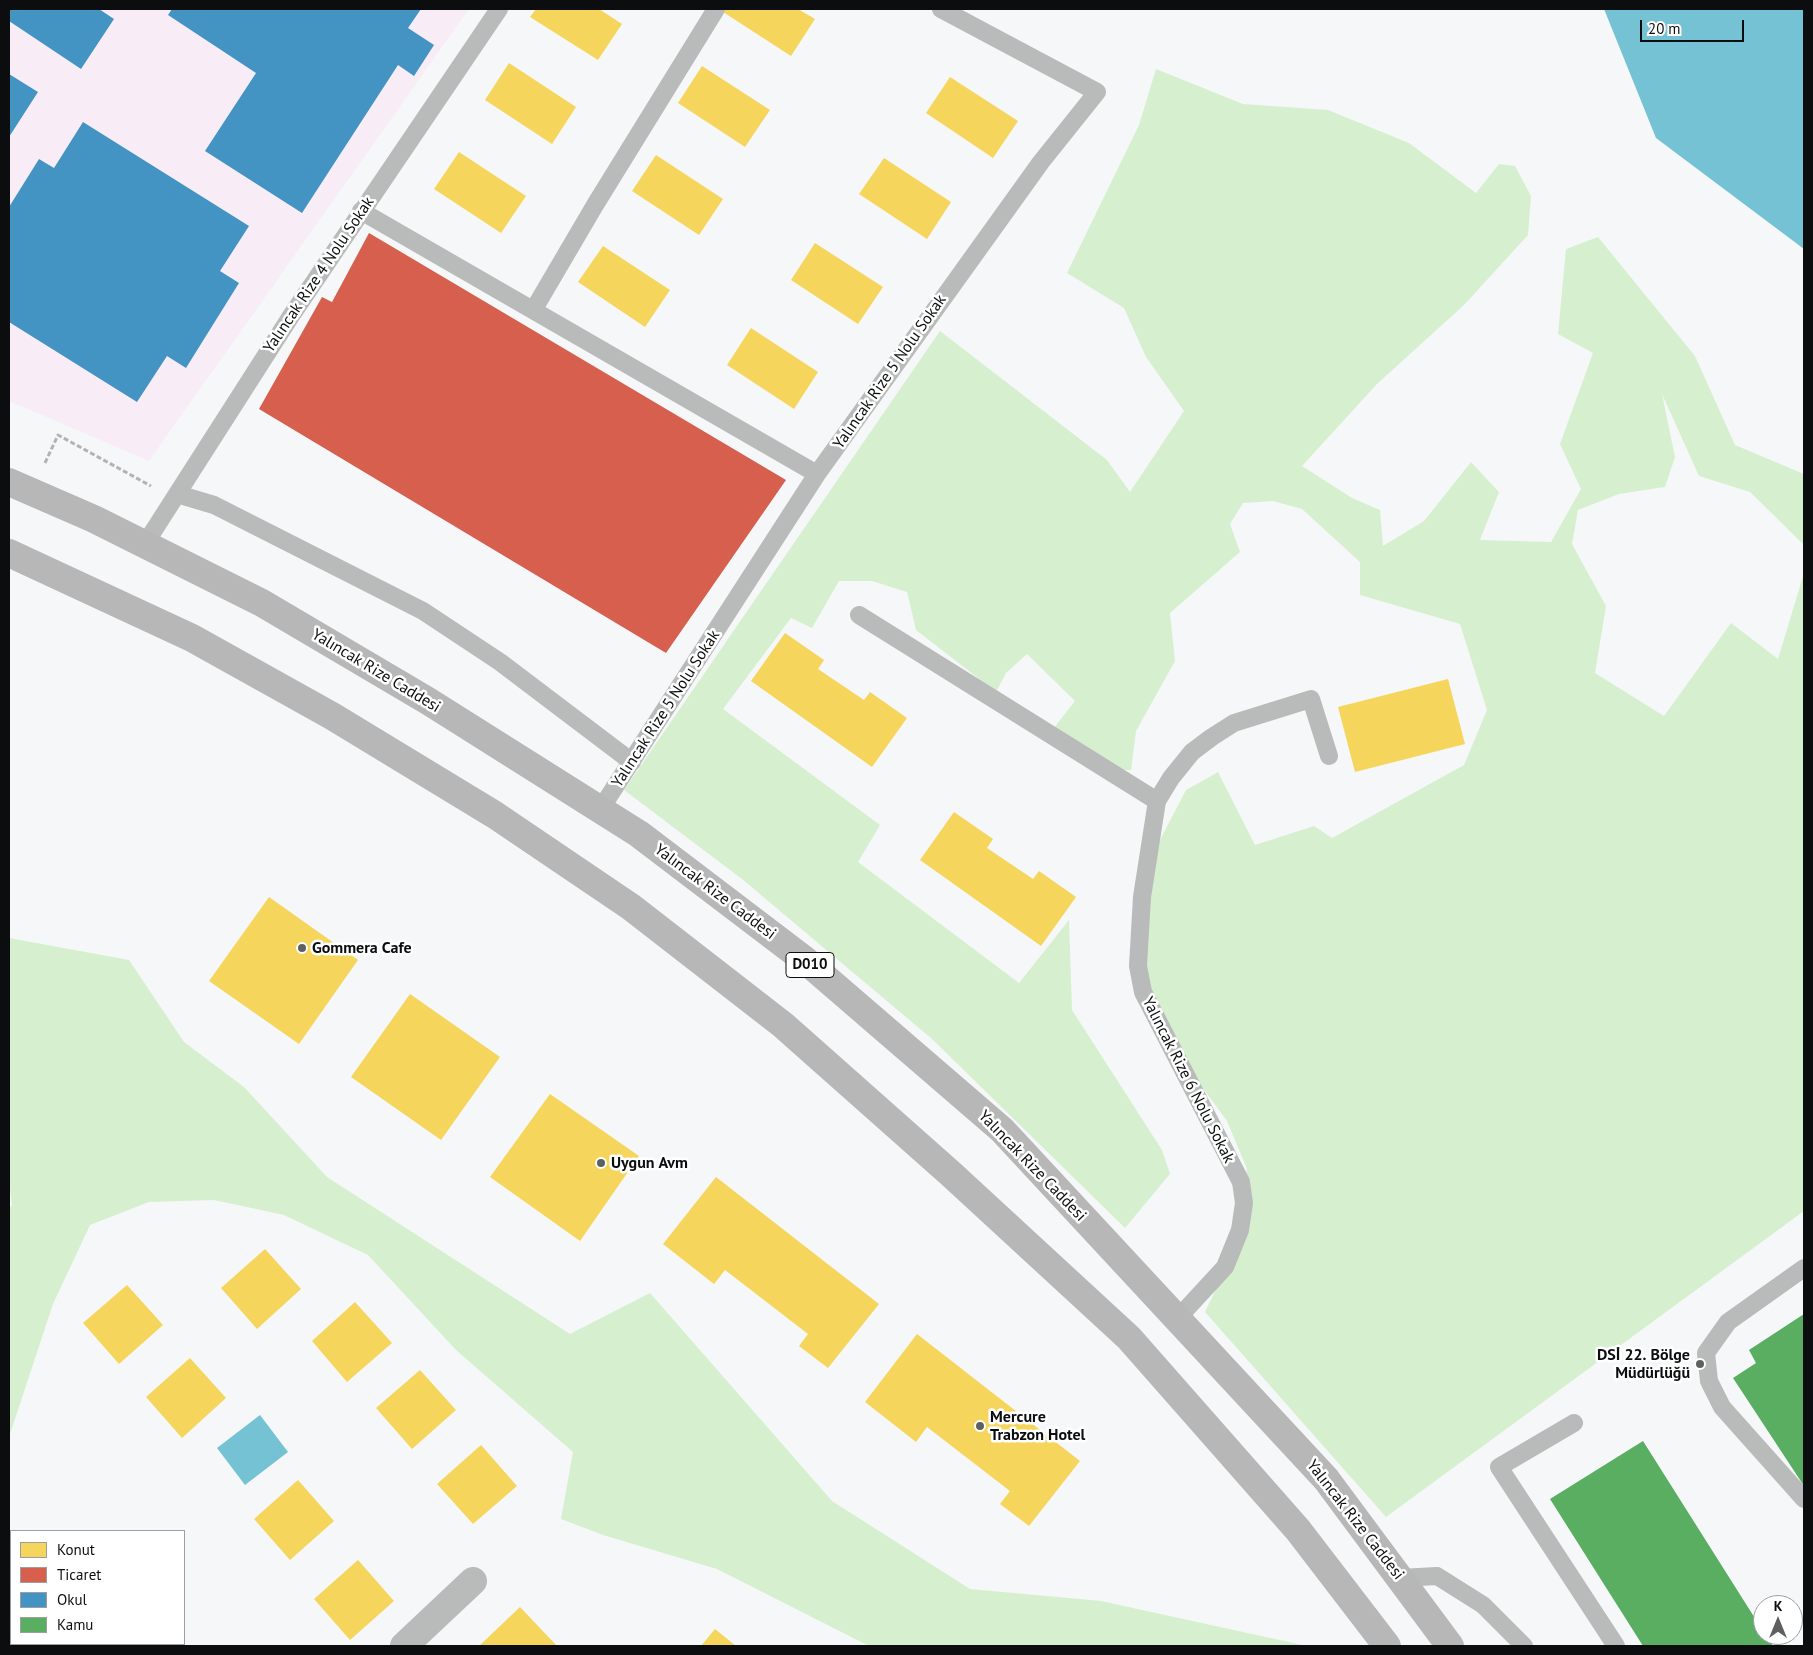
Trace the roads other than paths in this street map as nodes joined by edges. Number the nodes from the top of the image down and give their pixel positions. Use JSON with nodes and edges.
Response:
{"nodes":[{"id":1,"x":499,"y":9,"type":"edge"},
{"id":2,"x":716,"y":9,"type":"edge"},
{"id":3,"x":941,"y":9,"type":"edge"},
{"id":4,"x":360,"y":211,"type":"junction"},
{"id":5,"x":534,"y":309,"type":"junction"},
{"id":6,"x":817,"y":474,"type":"junction"},
{"id":7,"x":9,"y":482,"type":"edge"},
{"id":8,"x":177,"y":494,"type":"junction"},
{"id":9,"x":145,"y":544,"type":"junction"},
{"id":10,"x":9,"y":552,"type":"edge"},
{"id":11,"x":859,"y":615,"type":"dead end"},
{"id":12,"x":1329,"y":756,"type":"dead end"},
{"id":13,"x":632,"y":762,"type":"junction"},
{"id":14,"x":1156,"y":801,"type":"junction"},
{"id":15,"x":600,"y":810,"type":"junction"},
{"id":16,"x":1804,"y":1268,"type":"edge"},
{"id":17,"x":1177,"y":1319,"type":"junction"},
{"id":18,"x":1574,"y":1423,"type":"dead end"},
{"id":19,"x":1804,"y":1499,"type":"edge"},
{"id":20,"x":1400,"y":1578,"type":"junction"},
{"id":21,"x":473,"y":1582,"type":"dead end"},
{"id":22,"x":404,"y":1646,"type":"edge"},
{"id":23,"x":1387,"y":1646,"type":"edge"},
{"id":24,"x":1450,"y":1646,"type":"edge"},
{"id":25,"x":1524,"y":1646,"type":"edge"},
{"id":26,"x":1616,"y":1646,"type":"edge"}],
"edges":[{"from":1,"to":4,"type":"lane","name":"Yalıncak Rize 4 Nolu Sokak"},
{"from":2,"to":5,"type":"lane"},
{"from":3,"to":6,"type":"lane","name":"Yalıncak Rize 5 Nolu Sokak"},
{"from":4,"to":5,"type":"lane"},
{"from":4,"to":8,"type":"lane","name":"Yalıncak Rize 4 Nolu Sokak"},
{"from":5,"to":6,"type":"lane"},
{"from":6,"to":13,"type":"lane","name":"Yalıncak Rize 5 Nolu Sokak"},
{"from":7,"to":9,"type":"highway","name":"Yalıncak Rize Caddesi","number":"D010"},
{"from":8,"to":9,"type":"lane","name":"Yalıncak Rize 4 Nolu Sokak"},
{"from":8,"to":13,"type":"lane"},
{"from":9,"to":15,"type":"highway","name":"Yalıncak Rize Caddesi","number":"D010"},
{"from":10,"to":23,"type":"highway"},
{"from":11,"to":14,"type":"lane"},
{"from":12,"to":14,"type":"lane","name":"Yalıncak Rize 6 Nolu Sokak"},
{"from":13,"to":15,"type":"lane","name":"Yalıncak Rize 5 Nolu Sokak"},
{"from":14,"to":17,"type":"lane","name":"Yalıncak Rize 6 Nolu Sokak"},
{"from":15,"to":17,"type":"highway","name":"Yalıncak Rize Caddesi","number":"D010"},
{"from":16,"to":19,"type":"lane"},
{"from":17,"to":20,"type":"highway","name":"Yalıncak Rize Caddesi","number":"D010"},
{"from":18,"to":26,"type":"lane"},
{"from":20,"to":24,"type":"highway","name":"Yalıncak Rize Caddesi","number":"D010"},
{"from":20,"to":25,"type":"lane"},
{"from":21,"to":22,"type":"street"}]}
